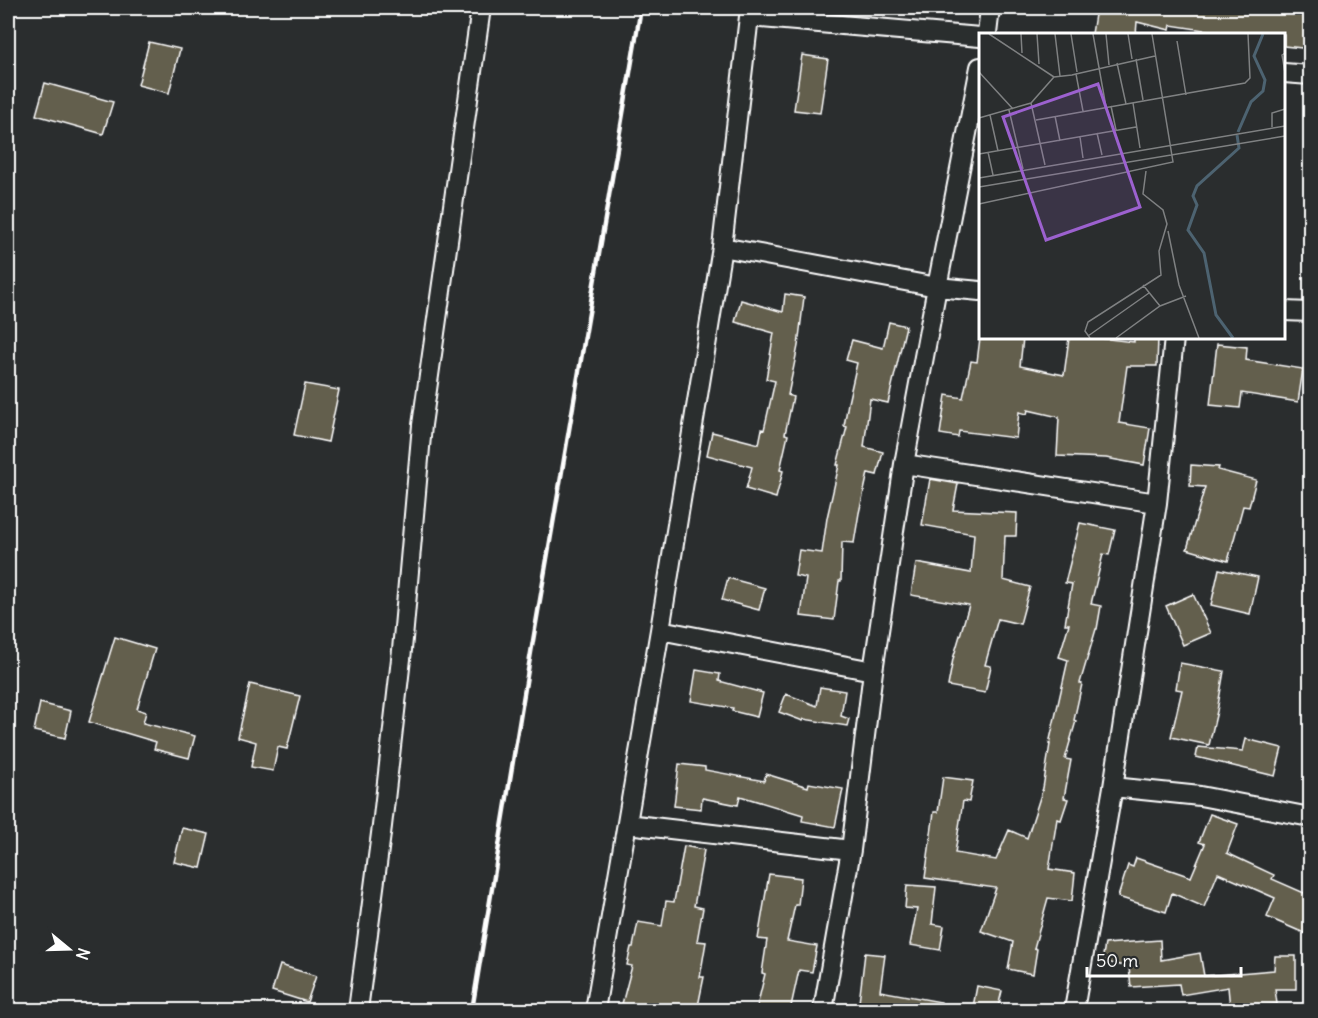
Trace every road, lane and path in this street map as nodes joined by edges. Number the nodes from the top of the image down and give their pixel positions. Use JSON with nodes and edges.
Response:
{"nodes":[{"id":1,"x":481,"y":8,"type":"edge"},
{"id":2,"x":990,"y":8,"type":"edge"},
{"id":3,"x":749,"y":12,"type":"edge"},
{"id":4,"x":987,"y":33,"type":"edge"},
{"id":5,"x":979,"y":37,"type":"edge"},
{"id":6,"x":1285,"y":73,"type":"edge"},
{"id":7,"x":1311,"y":75,"type":"edge"},
{"id":8,"x":979,"y":77,"type":"edge"},
{"id":9,"x":722,"y":247,"type":"junction"},
{"id":10,"x":937,"y":287,"type":"junction"},
{"id":11,"x":979,"y":291,"type":"edge"},
{"id":12,"x":1285,"y":311,"type":"edge"},
{"id":13,"x":1311,"y":312,"type":"edge"},
{"id":14,"x":1174,"y":339,"type":"edge"},
{"id":15,"x":904,"y":464,"type":"junction"},
{"id":16,"x":1157,"y":503,"type":"junction"},
{"id":17,"x":660,"y":630,"type":"junction"},
{"id":18,"x":873,"y":671,"type":"junction"},
{"id":19,"x":1113,"y":787,"type":"junction"},
{"id":20,"x":1311,"y":817,"type":"edge"},
{"id":21,"x":627,"y":824,"type":"junction"},
{"id":22,"x":851,"y":850,"type":"junction"},
{"id":23,"x":358,"y":1011,"type":"edge"},
{"id":24,"x":595,"y":1011,"type":"edge"},
{"id":25,"x":823,"y":1011,"type":"edge"},
{"id":26,"x":1074,"y":1011,"type":"edge"}],
"edges":[{"from":1,"to":23,"type":"street"},
{"from":2,"to":4,"type":"street"},
{"from":3,"to":5,"type":"street"},
{"from":3,"to":9,"type":"street"},
{"from":6,"to":7,"type":"street"},
{"from":8,"to":10,"type":"street"},
{"from":9,"to":10,"type":"street"},
{"from":9,"to":17,"type":"street"},
{"from":10,"to":11,"type":"street"},
{"from":10,"to":15,"type":"street"},
{"from":12,"to":13,"type":"street"},
{"from":14,"to":16,"type":"street"},
{"from":15,"to":16,"type":"street"},
{"from":15,"to":18,"type":"street"},
{"from":16,"to":19,"type":"street"},
{"from":17,"to":18,"type":"street"},
{"from":17,"to":21,"type":"street"},
{"from":18,"to":22,"type":"street"},
{"from":19,"to":20,"type":"street"},
{"from":19,"to":26,"type":"street"},
{"from":21,"to":22,"type":"street"},
{"from":21,"to":24,"type":"street"},
{"from":22,"to":25,"type":"street"}]}
